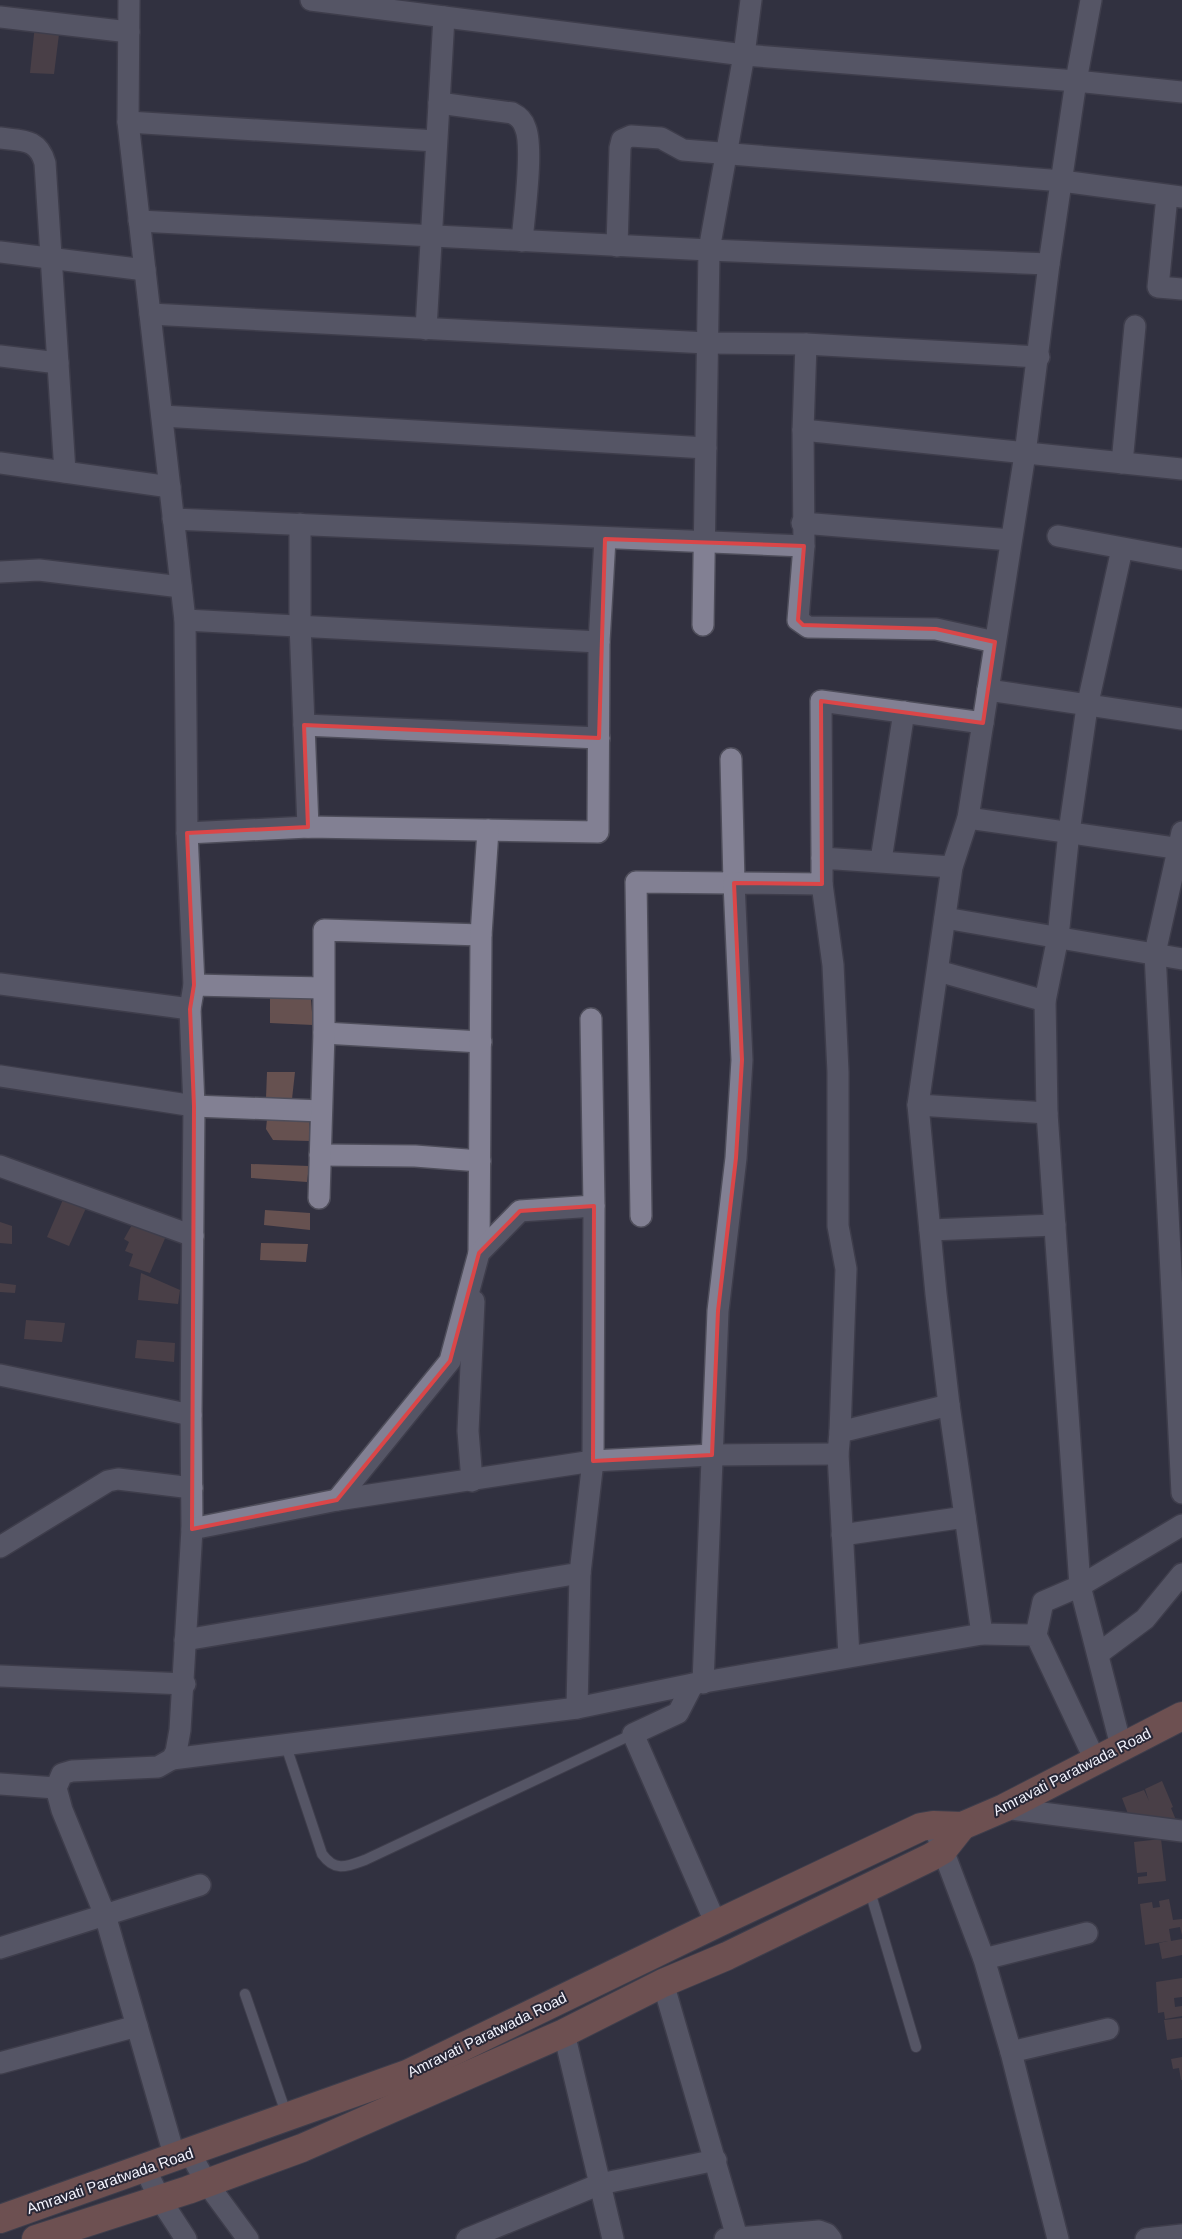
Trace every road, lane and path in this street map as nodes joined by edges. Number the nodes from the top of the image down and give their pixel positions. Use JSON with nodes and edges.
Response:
{"nodes":[{"id":1,"x":129,"y":0,"type":"edge"},
{"id":2,"x":311,"y":0,"type":"edge"},
{"id":3,"x":751,"y":0,"type":"edge"},
{"id":4,"x":1091,"y":0,"type":"edge"},
{"id":5,"x":0,"y":17,"type":"edge"},
{"id":6,"x":444,"y":17,"type":"junction"},
{"id":7,"x":129,"y":32,"type":"junction"},
{"id":8,"x":744,"y":55,"type":"junction"},
{"id":9,"x":1076,"y":81,"type":"junction"},
{"id":10,"x":1182,"y":92,"type":"edge"},
{"id":11,"x":439,"y":103,"type":"junction"},
{"id":12,"x":128,"y":122,"type":"junction"},
{"id":13,"x":0,"y":138,"type":"edge"},
{"id":14,"x":436,"y":140,"type":"junction"},
{"id":15,"x":725,"y":152,"type":"junction"},
{"id":16,"x":1062,"y":181,"type":"junction"},
{"id":17,"x":1175,"y":197,"type":"edge"},
{"id":18,"x":139,"y":221,"type":"junction"},
{"id":19,"x":430,"y":236,"type":"junction"},
{"id":20,"x":522,"y":241,"type":"junction"},
{"id":21,"x":617,"y":246,"type":"junction"},
{"id":22,"x":709,"y":250,"type":"junction"},
{"id":23,"x":0,"y":252,"type":"edge"},
{"id":24,"x":51,"y":260,"type":"junction"},
{"id":25,"x":1049,"y":264,"type":"junction"},
{"id":26,"x":145,"y":270,"type":"junction"},
{"id":27,"x":1182,"y":289,"type":"edge"},
{"id":28,"x":150,"y":314,"type":"junction"},
{"id":29,"x":1135,"y":326,"type":"dead end"},
{"id":30,"x":426,"y":329,"type":"junction"},
{"id":31,"x":707,"y":343,"type":"junction"},
{"id":32,"x":806,"y":344,"type":"junction"},
{"id":33,"x":0,"y":356,"type":"edge"},
{"id":34,"x":1039,"y":357,"type":"junction"},
{"id":35,"x":58,"y":363,"type":"junction"},
{"id":36,"x":162,"y":416,"type":"junction"},
{"id":37,"x":803,"y":430,"type":"junction"},
{"id":38,"x":706,"y":448,"type":"junction"},
{"id":39,"x":1025,"y":454,"type":"junction"},
{"id":40,"x":0,"y":463,"type":"edge"},
{"id":41,"x":1122,"y":463,"type":"junction"},
{"id":42,"x":1182,"y":469,"type":"edge"},
{"id":43,"x":65,"y":472,"type":"junction"},
{"id":44,"x":170,"y":487,"type":"junction"},
{"id":45,"x":173,"y":519,"type":"junction"},
{"id":46,"x":802,"y":523,"type":"junction"},
{"id":47,"x":300,"y":524,"type":"junction"},
{"id":48,"x":1058,"y":536,"type":"dead end"},
{"id":49,"x":605,"y":538,"type":"junction"},
{"id":50,"x":1011,"y":540,"type":"junction"},
{"id":51,"x":704,"y":542,"type":"junction"},
{"id":52,"x":804,"y":546,"type":"junction"},
{"id":53,"x":1122,"y":549,"type":"junction"},
{"id":54,"x":1182,"y":558,"type":"edge"},
{"id":55,"x":0,"y":572,"type":"edge"},
{"id":56,"x":181,"y":587,"type":"junction"},
{"id":57,"x":185,"y":620,"type":"junction"},
{"id":58,"x":300,"y":624,"type":"junction"},
{"id":59,"x":703,"y":624,"type":"dead end"},
{"id":60,"x":599,"y":642,"type":"junction"},
{"id":61,"x":995,"y":642,"type":"junction"},
{"id":62,"x":988,"y":690,"type":"junction"},
{"id":63,"x":1087,"y":707,"type":"junction"},
{"id":64,"x":904,"y":712,"type":"junction"},
{"id":65,"x":1182,"y":720,"type":"edge"},
{"id":66,"x":983,"y":723,"type":"junction"},
{"id":67,"x":304,"y":725,"type":"junction"},
{"id":68,"x":598,"y":738,"type":"junction"},
{"id":69,"x":731,"y":759,"type":"dead end"},
{"id":70,"x":968,"y":818,"type":"junction"},
{"id":71,"x":308,"y":827,"type":"junction"},
{"id":72,"x":488,"y":830,"type":"junction"},
{"id":73,"x":187,"y":832,"type":"junction"},
{"id":74,"x":1069,"y":832,"type":"junction"},
{"id":75,"x":1181,"y":843,"type":"edge"},
{"id":76,"x":822,"y":858,"type":"junction"},
{"id":77,"x":881,"y":860,"type":"junction"},
{"id":78,"x":952,"y":867,"type":"junction"},
{"id":79,"x":734,"y":884,"type":"junction"},
{"id":80,"x":822,"y":884,"type":"junction"},
{"id":81,"x":945,"y":918,"type":"junction"},
{"id":82,"x":481,"y":935,"type":"junction"},
{"id":83,"x":1058,"y":937,"type":"junction"},
{"id":84,"x":1155,"y":953,"type":"junction"},
{"id":85,"x":1182,"y":959,"type":"edge"},
{"id":86,"x":938,"y":972,"type":"junction"},
{"id":87,"x":0,"y":984,"type":"edge"},
{"id":88,"x":194,"y":985,"type":"junction"},
{"id":89,"x":323,"y":988,"type":"junction"},
{"id":90,"x":1045,"y":1001,"type":"junction"},
{"id":91,"x":190,"y":1009,"type":"junction"},
{"id":92,"x":591,"y":1019,"type":"dead end"},
{"id":93,"x":324,"y":1033,"type":"junction"},
{"id":94,"x":481,"y":1042,"type":"junction"},
{"id":95,"x":0,"y":1076,"type":"edge"},
{"id":96,"x":918,"y":1105,"type":"junction"},
{"id":97,"x":194,"y":1106,"type":"junction"},
{"id":98,"x":321,"y":1111,"type":"junction"},
{"id":99,"x":1047,"y":1113,"type":"junction"},
{"id":100,"x":320,"y":1155,"type":"junction"},
{"id":101,"x":480,"y":1161,"type":"junction"},
{"id":102,"x":0,"y":1166,"type":"edge"},
{"id":103,"x":319,"y":1198,"type":"dead end"},
{"id":104,"x":594,"y":1206,"type":"junction"},
{"id":105,"x":641,"y":1216,"type":"dead end"},
{"id":106,"x":1055,"y":1225,"type":"junction"},
{"id":107,"x":930,"y":1230,"type":"junction"},
{"id":108,"x":194,"y":1236,"type":"junction"},
{"id":109,"x":479,"y":1253,"type":"junction"},
{"id":110,"x":473,"y":1278,"type":"junction"},
{"id":111,"x":0,"y":1375,"type":"edge"},
{"id":112,"x":949,"y":1405,"type":"junction"},
{"id":113,"x":191,"y":1414,"type":"junction"},
{"id":114,"x":840,"y":1432,"type":"junction"},
{"id":115,"x":712,"y":1454,"type":"junction"},
{"id":116,"x":838,"y":1454,"type":"junction"},
{"id":117,"x":593,"y":1461,"type":"junction"},
{"id":118,"x":472,"y":1481,"type":"junction"},
{"id":119,"x":192,"y":1488,"type":"junction"},
{"id":120,"x":1182,"y":1493,"type":"edge"},
{"id":121,"x":337,"y":1500,"type":"junction"},
{"id":122,"x":965,"y":1517,"type":"junction"},
{"id":123,"x":1182,"y":1525,"type":"edge"},
{"id":124,"x":192,"y":1529,"type":"junction"},
{"id":125,"x":842,"y":1535,"type":"junction"},
{"id":126,"x":0,"y":1547,"type":"edge"},
{"id":127,"x":580,"y":1573,"type":"junction"},
{"id":128,"x":1182,"y":1574,"type":"edge"},
{"id":129,"x":1080,"y":1586,"type":"junction"},
{"id":130,"x":982,"y":1634,"type":"junction"},
{"id":131,"x":1036,"y":1635,"type":"junction"},
{"id":132,"x":185,"y":1640,"type":"junction"},
{"id":133,"x":1098,"y":1654,"type":"junction"},
{"id":134,"x":849,"y":1656,"type":"junction"},
{"id":135,"x":0,"y":1676,"type":"edge"},
{"id":136,"x":698,"y":1683,"type":"junction"},
{"id":137,"x":184,"y":1684,"type":"junction"},
{"id":138,"x":577,"y":1708,"type":"junction"},
{"id":139,"x":1182,"y":1716,"type":"edge"},
{"id":140,"x":633,"y":1734,"type":"junction"},
{"id":141,"x":286,"y":1746,"type":"junction"},
{"id":142,"x":1122,"y":1746,"type":"junction"},
{"id":143,"x":172,"y":1759,"type":"junction"},
{"id":144,"x":1095,"y":1760,"type":"junction"},
{"id":145,"x":0,"y":1784,"type":"edge"},
{"id":146,"x":56,"y":1788,"type":"junction"},
{"id":147,"x":1004,"y":1808,"type":"junction"},
{"id":148,"x":933,"y":1825,"type":"junction"},
{"id":149,"x":962,"y":1826,"type":"junction"},
{"id":150,"x":1182,"y":1831,"type":"edge"},
{"id":151,"x":943,"y":1850,"type":"junction"},
{"id":152,"x":200,"y":1885,"type":"dead end"},
{"id":153,"x":869,"y":1887,"type":"junction"},
{"id":154,"x":105,"y":1915,"type":"junction"},
{"id":155,"x":716,"y":1924,"type":"junction"},
{"id":156,"x":1087,"y":1933,"type":"dead end"},
{"id":157,"x":0,"y":1948,"type":"edge"},
{"id":158,"x":984,"y":1959,"type":"junction"},
{"id":159,"x":663,"y":1983,"type":"junction"},
{"id":160,"x":245,"y":1994,"type":"dead end"},
{"id":161,"x":137,"y":2026,"type":"junction"},
{"id":162,"x":1108,"y":2029,"type":"dead end"},
{"id":163,"x":564,"y":2033,"type":"junction"},
{"id":164,"x":916,"y":2047,"type":"dead end"},
{"id":165,"x":1011,"y":2052,"type":"junction"},
{"id":166,"x":0,"y":2063,"type":"edge"},
{"id":167,"x":287,"y":2117,"type":"junction"},
{"id":168,"x":182,"y":2155,"type":"junction"},
{"id":169,"x":716,"y":2160,"type":"junction"},
{"id":170,"x":145,"y":2169,"type":"junction"},
{"id":171,"x":206,"y":2182,"type":"junction"},
{"id":172,"x":600,"y":2184,"type":"junction"},
{"id":173,"x":160,"y":2199,"type":"junction"},
{"id":174,"x":0,"y":2219,"type":"edge"},
{"id":175,"x":1182,"y":2234,"type":"edge"},
{"id":176,"x":731,"y":2238,"type":"edge"},
{"id":177,"x":36,"y":2239,"type":"edge"},
{"id":178,"x":186,"y":2239,"type":"edge"},
{"id":179,"x":248,"y":2239,"type":"edge"},
{"id":180,"x":467,"y":2239,"type":"edge"},
{"id":181,"x":613,"y":2239,"type":"edge"},
{"id":182,"x":831,"y":2239,"type":"edge"},
{"id":183,"x":1058,"y":2239,"type":"edge"},
{"id":184,"x":1146,"y":2239,"type":"edge"}],
"edges":[{"from":1,"to":7,"type":"street"},
{"from":2,"to":6,"type":"street"},
{"from":3,"to":8,"type":"street"},
{"from":4,"to":9,"type":"street"},
{"from":5,"to":7,"type":"street"},
{"from":6,"to":8,"type":"street"},
{"from":6,"to":11,"type":"street"},
{"from":7,"to":12,"type":"street"},
{"from":8,"to":9,"type":"street"},
{"from":8,"to":15,"type":"street"},
{"from":9,"to":10,"type":"street"},
{"from":9,"to":16,"type":"street"},
{"from":11,"to":14,"type":"street"},
{"from":11,"to":20,"type":"street"},
{"from":12,"to":14,"type":"street"},
{"from":12,"to":18,"type":"street"},
{"from":13,"to":24,"type":"street"},
{"from":14,"to":19,"type":"street"},
{"from":15,"to":16,"type":"street"},
{"from":15,"to":21,"type":"street"},
{"from":15,"to":22,"type":"street"},
{"from":16,"to":17,"type":"street"},
{"from":16,"to":25,"type":"street"},
{"from":17,"to":27,"type":"street"},
{"from":18,"to":19,"type":"street"},
{"from":18,"to":26,"type":"street"},
{"from":19,"to":20,"type":"street"},
{"from":19,"to":30,"type":"street"},
{"from":20,"to":21,"type":"street"},
{"from":21,"to":22,"type":"street"},
{"from":22,"to":25,"type":"street"},
{"from":22,"to":31,"type":"street"},
{"from":23,"to":24,"type":"street"},
{"from":24,"to":26,"type":"street"},
{"from":24,"to":35,"type":"street"},
{"from":25,"to":34,"type":"street"},
{"from":26,"to":28,"type":"street"},
{"from":28,"to":30,"type":"street"},
{"from":28,"to":36,"type":"street"},
{"from":29,"to":41,"type":"street"},
{"from":30,"to":31,"type":"street"},
{"from":31,"to":32,"type":"street"},
{"from":31,"to":38,"type":"street"},
{"from":32,"to":34,"type":"street"},
{"from":32,"to":37,"type":"street"},
{"from":33,"to":35,"type":"street"},
{"from":34,"to":39,"type":"street"},
{"from":35,"to":43,"type":"street"},
{"from":36,"to":38,"type":"street"},
{"from":36,"to":44,"type":"street"},
{"from":37,"to":39,"type":"street"},
{"from":37,"to":46,"type":"street"},
{"from":38,"to":51,"type":"street"},
{"from":39,"to":41,"type":"street"},
{"from":39,"to":50,"type":"street"},
{"from":40,"to":43,"type":"street"},
{"from":41,"to":42,"type":"street"},
{"from":43,"to":44,"type":"street"},
{"from":44,"to":45,"type":"street"},
{"from":45,"to":47,"type":"street"},
{"from":45,"to":56,"type":"street"},
{"from":46,"to":50,"type":"street"},
{"from":46,"to":52,"type":"street"},
{"from":47,"to":49,"type":"street"},
{"from":47,"to":58,"type":"street"},
{"from":48,"to":53,"type":"street"},
{"from":49,"to":51,"type":"street"},
{"from":49,"to":60,"type":"street"},
{"from":50,"to":61,"type":"street"},
{"from":51,"to":52,"type":"street"},
{"from":51,"to":59,"type":"street"},
{"from":52,"to":61,"type":"street"},
{"from":53,"to":54,"type":"street"},
{"from":53,"to":63,"type":"street"},
{"from":55,"to":56,"type":"street"},
{"from":56,"to":57,"type":"street"},
{"from":57,"to":58,"type":"street"},
{"from":57,"to":73,"type":"street"},
{"from":58,"to":60,"type":"street"},
{"from":58,"to":67,"type":"street"},
{"from":60,"to":68,"type":"street"},
{"from":61,"to":62,"type":"street"},
{"from":62,"to":63,"type":"street"},
{"from":62,"to":66,"type":"street"},
{"from":63,"to":65,"type":"street"},
{"from":63,"to":74,"type":"street"},
{"from":64,"to":66,"type":"street"},
{"from":64,"to":76,"type":"street"},
{"from":64,"to":77,"type":"street"},
{"from":66,"to":70,"type":"street"},
{"from":67,"to":68,"type":"street"},
{"from":67,"to":71,"type":"street"},
{"from":68,"to":72,"type":"street"},
{"from":69,"to":79,"type":"street"},
{"from":70,"to":74,"type":"street"},
{"from":70,"to":78,"type":"street"},
{"from":71,"to":72,"type":"street"},
{"from":71,"to":73,"type":"street"},
{"from":72,"to":82,"type":"street"},
{"from":73,"to":88,"type":"street"},
{"from":74,"to":75,"type":"street"},
{"from":74,"to":83,"type":"street"},
{"from":75,"to":84,"type":"street"},
{"from":76,"to":77,"type":"street"},
{"from":76,"to":80,"type":"street"},
{"from":77,"to":78,"type":"street"},
{"from":78,"to":81,"type":"street"},
{"from":79,"to":80,"type":"street"},
{"from":79,"to":105,"type":"street"},
{"from":79,"to":115,"type":"street"},
{"from":80,"to":114,"type":"street"},
{"from":81,"to":83,"type":"street"},
{"from":81,"to":86,"type":"street"},
{"from":82,"to":89,"type":"street"},
{"from":82,"to":94,"type":"street"},
{"from":83,"to":84,"type":"street"},
{"from":83,"to":90,"type":"street"},
{"from":84,"to":85,"type":"street"},
{"from":84,"to":120,"type":"street"},
{"from":86,"to":90,"type":"street"},
{"from":86,"to":96,"type":"street"},
{"from":87,"to":91,"type":"street"},
{"from":88,"to":89,"type":"street"},
{"from":88,"to":91,"type":"street"},
{"from":89,"to":93,"type":"street"},
{"from":90,"to":99,"type":"street"},
{"from":91,"to":97,"type":"street"},
{"from":92,"to":104,"type":"street"},
{"from":93,"to":94,"type":"street"},
{"from":93,"to":98,"type":"street"},
{"from":94,"to":101,"type":"street"},
{"from":95,"to":97,"type":"street"},
{"from":96,"to":99,"type":"street"},
{"from":96,"to":107,"type":"street"},
{"from":97,"to":98,"type":"street"},
{"from":97,"to":108,"type":"street"},
{"from":98,"to":100,"type":"street"},
{"from":99,"to":106,"type":"street"},
{"from":100,"to":101,"type":"street"},
{"from":100,"to":103,"type":"street"},
{"from":101,"to":109,"type":"street"},
{"from":102,"to":108,"type":"street"},
{"from":104,"to":109,"type":"street"},
{"from":104,"to":117,"type":"street"},
{"from":106,"to":107,"type":"street"},
{"from":106,"to":129,"type":"street"},
{"from":107,"to":112,"type":"street"},
{"from":108,"to":113,"type":"street"},
{"from":109,"to":110,"type":"street"},
{"from":110,"to":118,"type":"street"},
{"from":110,"to":121,"type":"street"},
{"from":111,"to":113,"type":"street"},
{"from":112,"to":114,"type":"street"},
{"from":112,"to":122,"type":"street"},
{"from":113,"to":119,"type":"street"},
{"from":114,"to":116,"type":"street"},
{"from":115,"to":116,"type":"street"},
{"from":115,"to":117,"type":"street"},
{"from":115,"to":136,"type":"street"},
{"from":116,"to":125,"type":"street"},
{"from":117,"to":118,"type":"street"},
{"from":117,"to":127,"type":"street"},
{"from":118,"to":121,"type":"street"},
{"from":119,"to":124,"type":"street"},
{"from":119,"to":126,"type":"street"},
{"from":121,"to":124,"type":"street"},
{"from":122,"to":125,"type":"street"},
{"from":122,"to":130,"type":"street"},
{"from":123,"to":129,"type":"street"},
{"from":124,"to":132,"type":"street"},
{"from":125,"to":134,"type":"street"},
{"from":127,"to":132,"type":"street"},
{"from":127,"to":138,"type":"street"},
{"from":128,"to":133,"type":"street"},
{"from":129,"to":131,"type":"street"},
{"from":129,"to":133,"type":"street"},
{"from":130,"to":131,"type":"street"},
{"from":130,"to":134,"type":"street"},
{"from":131,"to":144,"type":"street"},
{"from":132,"to":137,"type":"street"},
{"from":133,"to":142,"type":"street"},
{"from":134,"to":136,"type":"street"},
{"from":135,"to":137,"type":"street"},
{"from":136,"to":138,"type":"street"},
{"from":136,"to":140,"type":"street"},
{"from":137,"to":143,"type":"street"},
{"from":138,"to":141,"type":"street"},
{"from":139,"to":142,"type":"main road","name":"Amravati Paratwada Road"},
{"from":140,"to":141,"type":"lane"},
{"from":140,"to":155,"type":"street"},
{"from":141,"to":143,"type":"street"},
{"from":142,"to":144,"type":"main road","name":"Amravati Paratwada Road"},
{"from":143,"to":146,"type":"street"},
{"from":144,"to":147,"type":"main road","name":"Amravati Paratwada Road"},
{"from":145,"to":146,"type":"street"},
{"from":146,"to":154,"type":"street"},
{"from":147,"to":149,"type":"main road","name":"Amravati Paratwada Road"},
{"from":147,"to":150,"type":"street"},
{"from":148,"to":149,"type":"main road","name":"Amravati Paratwada Road"},
{"from":148,"to":151,"type":"street"},
{"from":148,"to":155,"type":"main road","name":"Amravati Paratwada Road"},
{"from":149,"to":151,"type":"main road","name":"Amravati Paratwada Road"},
{"from":151,"to":153,"type":"main road","name":"Amravati Paratwada Road"},
{"from":151,"to":158,"type":"street"},
{"from":152,"to":154,"type":"street"},
{"from":153,"to":159,"type":"main road","name":"Amravati Paratwada Road"},
{"from":153,"to":164,"type":"lane"},
{"from":154,"to":157,"type":"street"},
{"from":154,"to":161,"type":"street"},
{"from":155,"to":167,"type":"main road","name":"Amravati Paratwada Road"},
{"from":156,"to":158,"type":"street"},
{"from":158,"to":165,"type":"street"},
{"from":159,"to":163,"type":"main road","name":"Amravati Paratwada Road"},
{"from":159,"to":169,"type":"street"},
{"from":160,"to":167,"type":"lane"},
{"from":161,"to":166,"type":"street"},
{"from":161,"to":168,"type":"street"},
{"from":162,"to":165,"type":"street"},
{"from":163,"to":171,"type":"main road","name":"Amravati Paratwada Road"},
{"from":163,"to":172,"type":"street"},
{"from":165,"to":183,"type":"street"},
{"from":167,"to":168,"type":"main road","name":"Amravati Paratwada Road"},
{"from":168,"to":170,"type":"main road","name":"Amravati Paratwada Road"},
{"from":168,"to":171,"type":"street"},
{"from":169,"to":172,"type":"street"},
{"from":169,"to":176,"type":"street"},
{"from":170,"to":173,"type":"street"},
{"from":170,"to":174,"type":"main road","name":"Amravati Paratwada Road"},
{"from":171,"to":173,"type":"main road","name":"Amravati Paratwada Road"},
{"from":171,"to":179,"type":"street"},
{"from":172,"to":180,"type":"street"},
{"from":172,"to":181,"type":"street"},
{"from":173,"to":177,"type":"main road","name":"Amravati Paratwada Road"},
{"from":173,"to":178,"type":"street"},
{"from":175,"to":184,"type":"street"},
{"from":176,"to":182,"type":"street"}]}
